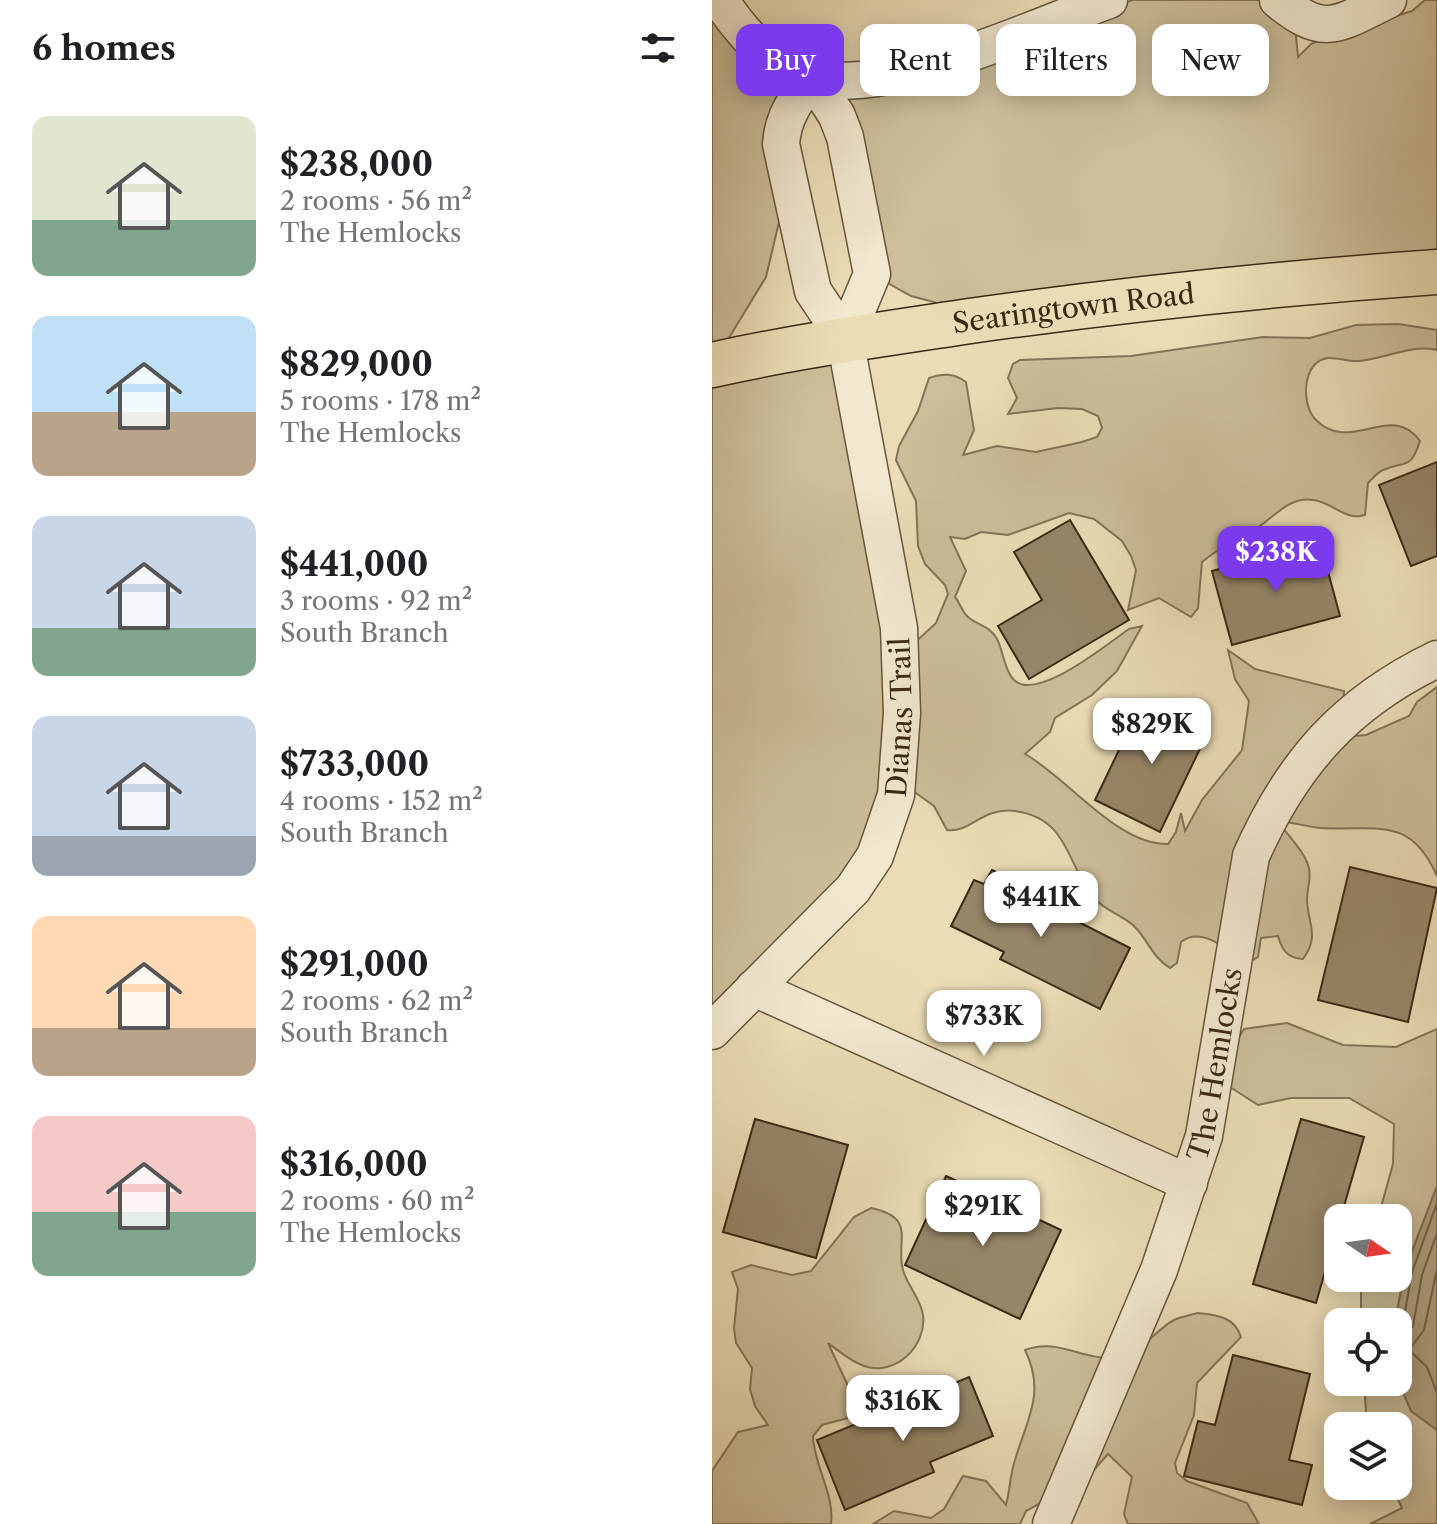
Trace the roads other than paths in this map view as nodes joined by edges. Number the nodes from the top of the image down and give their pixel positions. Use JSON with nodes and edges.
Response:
{"nodes":[{"id":1,"x":720,"y":0,"type":"edge"},
{"id":2,"x":1109,"y":0,"type":"edge"},
{"id":3,"x":1278,"y":0,"type":"edge"},
{"id":4,"x":1388,"y":0,"type":"edge"},
{"id":5,"x":737,"y":24,"type":"edge"},
{"id":6,"x":844,"y":80,"type":"edge"},
{"id":7,"x":798,"y":96,"type":"edge"},
{"id":8,"x":824,"y":96,"type":"edge"},
{"id":9,"x":1437,"y":272,"type":"edge"},
{"id":10,"x":845,"y":339,"type":"junction"},
{"id":11,"x":712,"y":365,"type":"edge"},
{"id":12,"x":1437,"y":659,"type":"edge"},
{"id":13,"x":754,"y":988,"type":"junction"},
{"id":14,"x":712,"y":1031,"type":"edge"},
{"id":15,"x":1189,"y":1183,"type":"junction"},
{"id":16,"x":1051,"y":1524,"type":"edge"}],
"edges":[{"from":1,"to":5,"type":"street"},
{"from":2,"to":6,"type":"street"},
{"from":3,"to":4,"type":"street"},
{"from":7,"to":10,"type":"street"},
{"from":8,"to":10,"type":"street"},
{"from":9,"to":10,"type":"main road","name":"Searingtown Road"},
{"from":10,"to":11,"type":"main road","name":"Searingtown Road"},
{"from":10,"to":13,"type":"street","name":"Dianas Trail"},
{"from":12,"to":15,"type":"street","name":"The Hemlocks"},
{"from":13,"to":14,"type":"street","name":"Dianas Trail"},
{"from":13,"to":15,"type":"street"},
{"from":15,"to":16,"type":"street","name":"The Hemlocks"}]}
